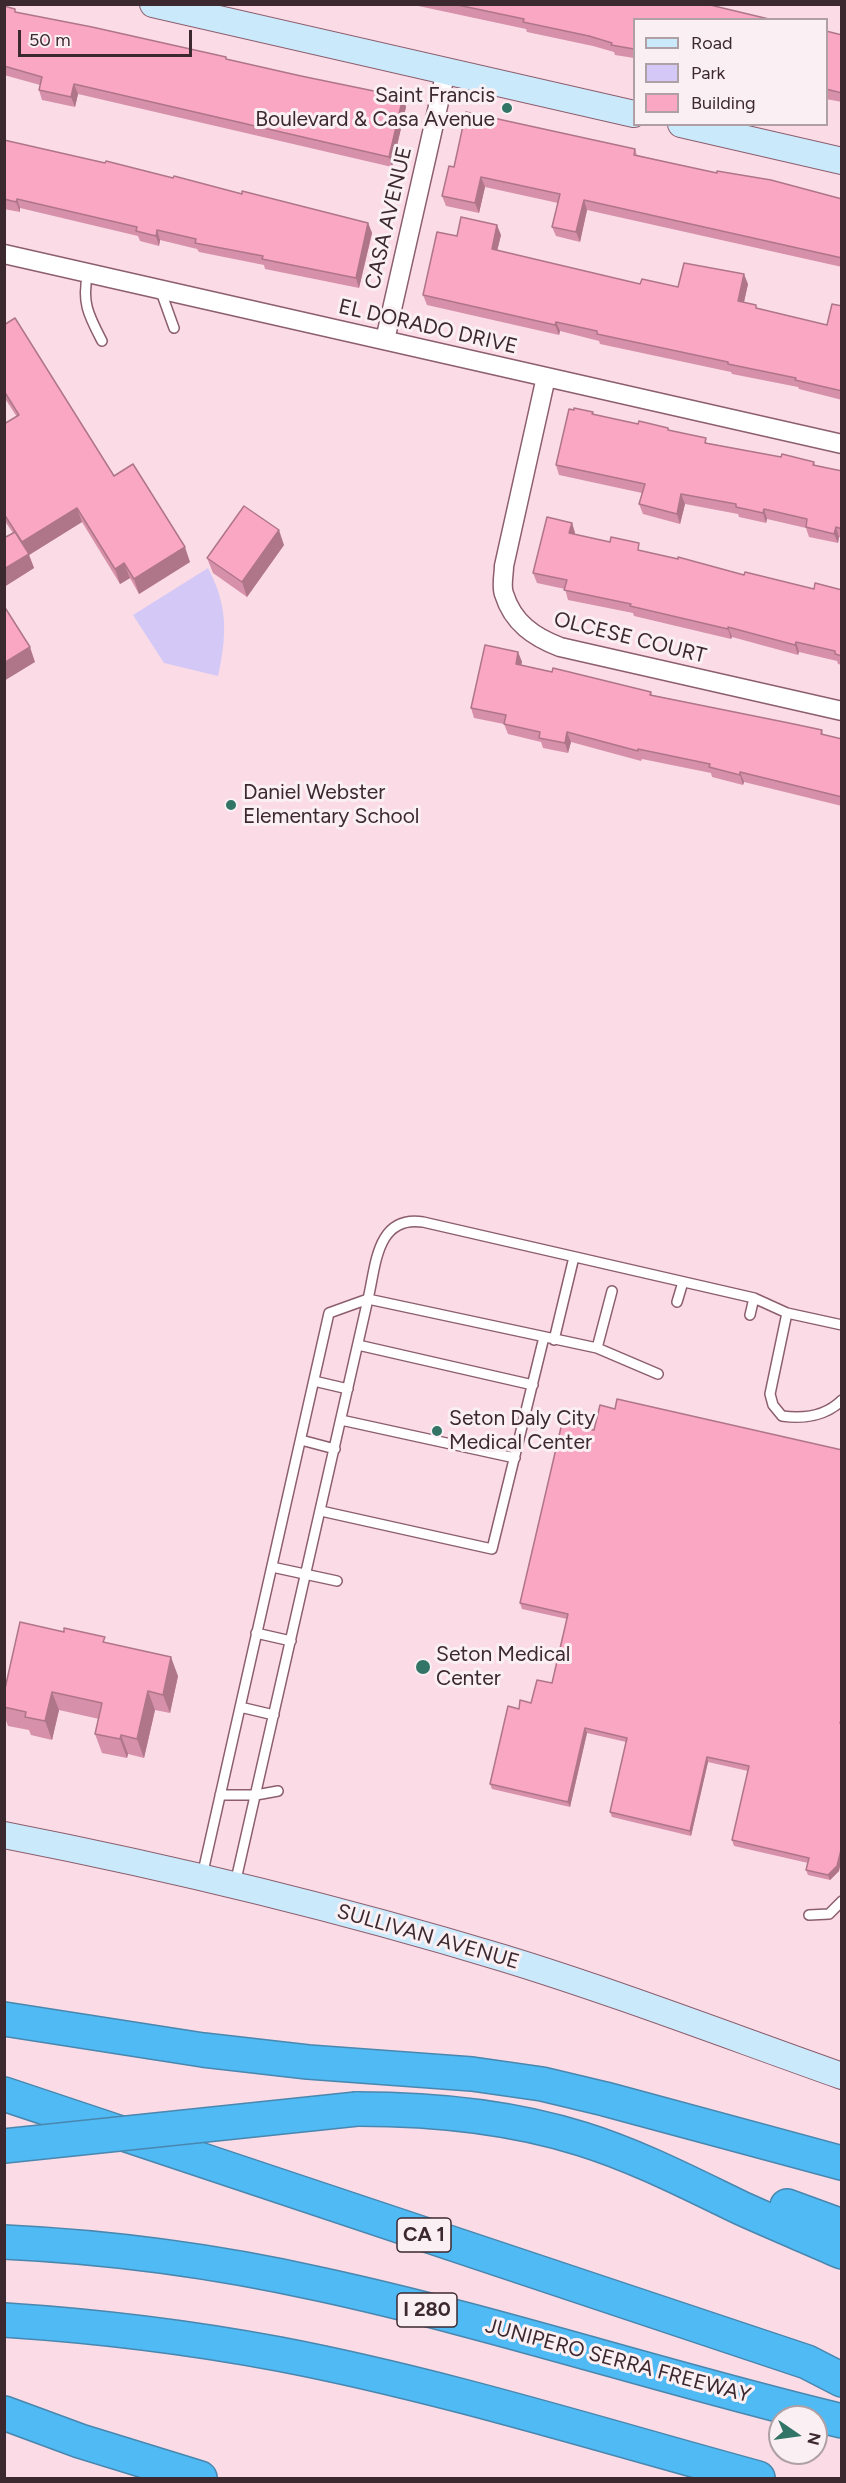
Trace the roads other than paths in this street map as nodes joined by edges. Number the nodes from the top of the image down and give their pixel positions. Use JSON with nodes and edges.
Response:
{"nodes":[{"id":1,"x":153,"y":4,"type":"edge"},
{"id":2,"x":446,"y":71,"type":"junction"},
{"id":3,"x":633,"y":114,"type":"edge"},
{"id":4,"x":690,"y":126,"type":"edge"},
{"id":5,"x":842,"y":161,"type":"edge"},
{"id":6,"x":4,"y":254,"type":"edge"},
{"id":7,"x":88,"y":273,"type":"junction"},
{"id":8,"x":160,"y":289,"type":"junction"},
{"id":9,"x":174,"y":328,"type":"dead end"},
{"id":10,"x":385,"y":340,"type":"junction"},
{"id":11,"x":102,"y":341,"type":"dead end"},
{"id":12,"x":546,"y":377,"type":"junction"},
{"id":13,"x":842,"y":444,"type":"edge"},
{"id":14,"x":842,"y":711,"type":"edge"},
{"id":15,"x":574,"y":1257,"type":"junction"},
{"id":16,"x":683,"y":1282,"type":"junction"},
{"id":17,"x":612,"y":1291,"type":"dead end"},
{"id":18,"x":754,"y":1298,"type":"junction"},
{"id":19,"x":368,"y":1299,"type":"junction"},
{"id":20,"x":677,"y":1302,"type":"dead end"},
{"id":21,"x":787,"y":1313,"type":"junction"},
{"id":22,"x":750,"y":1315,"type":"dead end"},
{"id":23,"x":842,"y":1325,"type":"edge"},
{"id":24,"x":544,"y":1337,"type":"junction"},
{"id":25,"x":555,"y":1340,"type":"junction"},
{"id":26,"x":358,"y":1346,"type":"junction"},
{"id":27,"x":597,"y":1348,"type":"junction"},
{"id":28,"x":658,"y":1374,"type":"dead end"},
{"id":29,"x":314,"y":1381,"type":"junction"},
{"id":30,"x":533,"y":1385,"type":"junction"},
{"id":31,"x":348,"y":1389,"type":"junction"},
{"id":32,"x":842,"y":1400,"type":"edge"},
{"id":33,"x":341,"y":1420,"type":"junction"},
{"id":34,"x":300,"y":1440,"type":"junction"},
{"id":35,"x":335,"y":1449,"type":"junction"},
{"id":36,"x":515,"y":1458,"type":"junction"},
{"id":37,"x":321,"y":1511,"type":"junction"},
{"id":38,"x":272,"y":1567,"type":"junction"},
{"id":39,"x":306,"y":1574,"type":"junction"},
{"id":40,"x":337,"y":1581,"type":"dead end"},
{"id":41,"x":256,"y":1633,"type":"junction"},
{"id":42,"x":291,"y":1641,"type":"junction"},
{"id":43,"x":240,"y":1707,"type":"junction"},
{"id":44,"x":274,"y":1715,"type":"junction"},
{"id":45,"x":278,"y":1791,"type":"dead end"},
{"id":46,"x":256,"y":1795,"type":"junction"},
{"id":47,"x":220,"y":1796,"type":"junction"},
{"id":48,"x":4,"y":1835,"type":"edge"},
{"id":49,"x":202,"y":1876,"type":"junction"},
{"id":50,"x":235,"y":1884,"type":"junction"},
{"id":51,"x":842,"y":1901,"type":"edge"},
{"id":52,"x":809,"y":1915,"type":"dead end"},
{"id":53,"x":4,"y":2019,"type":"edge"},
{"id":54,"x":842,"y":2076,"type":"edge"},
{"id":55,"x":4,"y":2094,"type":"edge"},
{"id":56,"x":687,"y":2122,"type":"junction"},
{"id":57,"x":4,"y":2146,"type":"edge"},
{"id":58,"x":638,"y":2159,"type":"junction"},
{"id":59,"x":842,"y":2163,"type":"edge"},
{"id":60,"x":842,"y":2182,"type":"edge"},
{"id":61,"x":842,"y":2226,"type":"edge"},
{"id":62,"x":4,"y":2242,"type":"edge"},
{"id":63,"x":842,"y":2252,"type":"edge"},
{"id":64,"x":4,"y":2320,"type":"edge"},
{"id":65,"x":842,"y":2380,"type":"edge"},
{"id":66,"x":4,"y":2413,"type":"edge"},
{"id":67,"x":842,"y":2421,"type":"edge"},
{"id":68,"x":197,"y":2478,"type":"edge"},
{"id":69,"x":758,"y":2478,"type":"edge"}],
"edges":[{"from":1,"to":2,"type":"street"},
{"from":2,"to":3,"type":"street"},
{"from":2,"to":10,"type":"street","name":"CASA AVENUE"},
{"from":4,"to":5,"type":"street"},
{"from":6,"to":7,"type":"street","name":"EL DORADO DRIVE"},
{"from":7,"to":8,"type":"street","name":"EL DORADO DRIVE"},
{"from":7,"to":11,"type":"lane"},
{"from":8,"to":9,"type":"lane"},
{"from":8,"to":10,"type":"street","name":"EL DORADO DRIVE"},
{"from":10,"to":12,"type":"street","name":"EL DORADO DRIVE"},
{"from":12,"to":13,"type":"street","name":"EL DORADO DRIVE"},
{"from":12,"to":14,"type":"street","name":"OLCESE COURT"},
{"from":15,"to":16,"type":"lane"},
{"from":15,"to":19,"type":"lane"},
{"from":15,"to":25,"type":"lane"},
{"from":16,"to":18,"type":"lane"},
{"from":16,"to":20,"type":"lane"},
{"from":17,"to":27,"type":"lane"},
{"from":18,"to":21,"type":"lane"},
{"from":18,"to":22,"type":"lane"},
{"from":19,"to":24,"type":"lane"},
{"from":19,"to":26,"type":"lane"},
{"from":19,"to":29,"type":"lane"},
{"from":21,"to":23,"type":"lane"},
{"from":21,"to":32,"type":"lane"},
{"from":24,"to":25,"type":"lane"},
{"from":24,"to":30,"type":"lane"},
{"from":25,"to":27,"type":"lane"},
{"from":26,"to":30,"type":"lane"},
{"from":26,"to":31,"type":"lane"},
{"from":27,"to":28,"type":"lane"},
{"from":29,"to":31,"type":"lane"},
{"from":29,"to":34,"type":"lane"},
{"from":30,"to":36,"type":"lane"},
{"from":31,"to":33,"type":"lane"},
{"from":33,"to":35,"type":"lane"},
{"from":33,"to":36,"type":"lane"},
{"from":34,"to":35,"type":"lane"},
{"from":34,"to":38,"type":"lane"},
{"from":35,"to":37,"type":"lane"},
{"from":36,"to":37,"type":"lane"},
{"from":37,"to":39,"type":"lane"},
{"from":38,"to":39,"type":"lane"},
{"from":38,"to":41,"type":"lane"},
{"from":39,"to":40,"type":"lane"},
{"from":39,"to":42,"type":"lane"},
{"from":41,"to":42,"type":"lane"},
{"from":41,"to":43,"type":"lane"},
{"from":42,"to":44,"type":"lane"},
{"from":43,"to":44,"type":"lane"},
{"from":43,"to":47,"type":"lane"},
{"from":44,"to":46,"type":"lane"},
{"from":45,"to":46,"type":"lane"},
{"from":46,"to":47,"type":"lane"},
{"from":46,"to":50,"type":"lane"},
{"from":47,"to":49,"type":"lane"},
{"from":48,"to":49,"type":"street","name":"SULLIVAN AVENUE"},
{"from":49,"to":50,"type":"street","name":"SULLIVAN AVENUE"},
{"from":50,"to":54,"type":"street","name":"SULLIVAN AVENUE"},
{"from":51,"to":52,"type":"lane"},
{"from":53,"to":56,"type":"highway"},
{"from":55,"to":65,"type":"highway","number":"CA 1"},
{"from":56,"to":59,"type":"highway"},
{"from":56,"to":60,"type":"highway"},
{"from":57,"to":58,"type":"highway","bridge":true},
{"from":58,"to":61,"type":"highway"},
{"from":58,"to":63,"type":"highway"},
{"from":62,"to":67,"type":"highway","name":"JUNIPERO SERRA FREEWAY","number":"I 280"},
{"from":64,"to":69,"type":"highway"},
{"from":66,"to":68,"type":"highway"}]}
